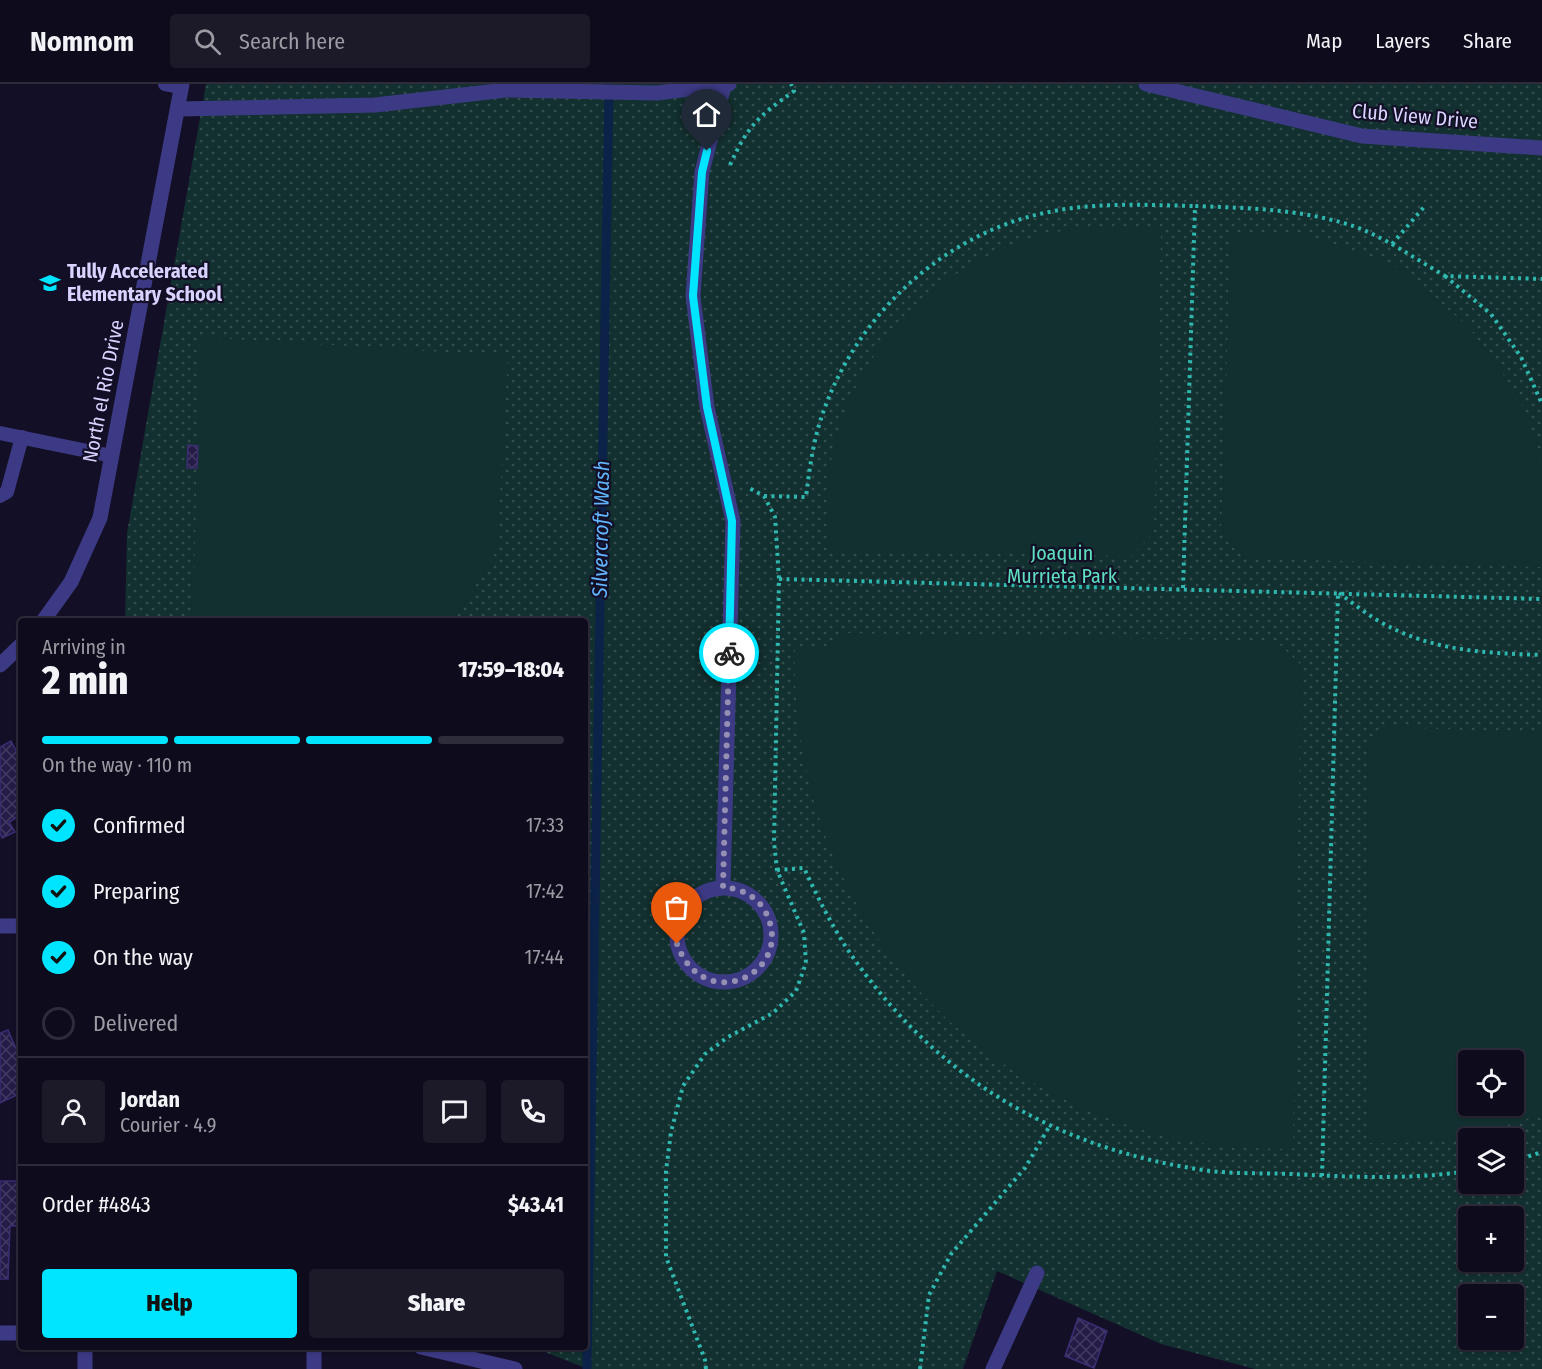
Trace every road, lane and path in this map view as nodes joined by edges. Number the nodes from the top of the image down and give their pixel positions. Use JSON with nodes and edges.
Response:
{"nodes":[{"id":1,"x":165,"y":84,"type":"edge"},
{"id":2,"x":1146,"y":84,"type":"edge"},
{"id":3,"x":181,"y":85,"type":"edge"},
{"id":4,"x":727,"y":85,"type":"edge"},
{"id":5,"x":178,"y":109,"type":"junction"},
{"id":6,"x":1542,"y":148,"type":"edge"},
{"id":7,"x":1195,"y":206,"type":"junction"},
{"id":8,"x":1424,"y":207,"type":"dead end"},
{"id":9,"x":1392,"y":243,"type":"junction"},
{"id":10,"x":1445,"y":276,"type":"junction"},
{"id":11,"x":1542,"y":279,"type":"edge"},
{"id":12,"x":1542,"y":405,"type":"edge"},
{"id":13,"x":0,"y":433,"type":"edge"},
{"id":14,"x":22,"y":437,"type":"junction"},
{"id":15,"x":112,"y":456,"type":"junction"},
{"id":16,"x":0,"y":495,"type":"edge"},
{"id":17,"x":764,"y":496,"type":"dead end"},
{"id":18,"x":779,"y":579,"type":"dead end"},
{"id":19,"x":1183,"y":588,"type":"junction"},
{"id":20,"x":1338,"y":593,"type":"junction"},
{"id":21,"x":1542,"y":598,"type":"edge"},
{"id":22,"x":45,"y":618,"type":"edge"},
{"id":23,"x":18,"y":648,"type":"edge"},
{"id":24,"x":1542,"y":655,"type":"edge"},
{"id":25,"x":0,"y":665,"type":"edge"},
{"id":26,"x":777,"y":870,"type":"dead end"},
{"id":27,"x":723,"y":887,"type":"junction"},
{"id":28,"x":0,"y":926,"type":"edge"},
{"id":29,"x":18,"y":926,"type":"edge"},
{"id":30,"x":1049,"y":1127,"type":"junction"},
{"id":31,"x":1542,"y":1152,"type":"edge"},
{"id":32,"x":1524,"y":1158,"type":"edge"},
{"id":33,"x":1458,"y":1172,"type":"edge"},
{"id":34,"x":1322,"y":1176,"type":"junction"},
{"id":35,"x":1037,"y":1273,"type":"dead end"},
{"id":36,"x":0,"y":1333,"type":"edge"},
{"id":37,"x":18,"y":1333,"type":"edge"},
{"id":38,"x":85,"y":1350,"type":"edge"},
{"id":39,"x":314,"y":1350,"type":"edge"},
{"id":40,"x":433,"y":1350,"type":"edge"},
{"id":41,"x":85,"y":1369,"type":"edge"},
{"id":42,"x":314,"y":1369,"type":"edge"},
{"id":43,"x":515,"y":1369,"type":"edge"},
{"id":44,"x":920,"y":1369,"type":"edge"},
{"id":45,"x":993,"y":1369,"type":"edge"}],
"edges":[{"from":1,"to":3,"type":"lane"},
{"from":2,"to":6,"type":"street","name":"Club View Drive"},
{"from":3,"to":5,"type":"street","name":"North el Rio Drive"},
{"from":4,"to":5,"type":"street"},
{"from":4,"to":27,"type":"street"},
{"from":5,"to":15,"type":"street","name":"North el Rio Drive"},
{"from":7,"to":9,"type":"path"},
{"from":7,"to":17,"type":"path"},
{"from":7,"to":19,"type":"path"},
{"from":8,"to":9,"type":"path"},
{"from":9,"to":10,"type":"path"},
{"from":10,"to":11,"type":"path"},
{"from":10,"to":12,"type":"path"},
{"from":13,"to":14,"type":"lane"},
{"from":14,"to":15,"type":"lane"},
{"from":14,"to":16,"type":"lane"},
{"from":15,"to":22,"type":"street","name":"North el Rio Drive"},
{"from":18,"to":19,"type":"path"},
{"from":19,"to":20,"type":"path"},
{"from":20,"to":21,"type":"path"},
{"from":20,"to":24,"type":"path"},
{"from":20,"to":34,"type":"path"},
{"from":23,"to":25,"type":"street"},
{"from":26,"to":30,"type":"path"},
{"from":27,"to":27,"type":"street"},
{"from":28,"to":29,"type":"street"},
{"from":30,"to":34,"type":"path"},
{"from":30,"to":44,"type":"path"},
{"from":31,"to":32,"type":"path"},
{"from":33,"to":34,"type":"path"},
{"from":35,"to":45,"type":"street"},
{"from":36,"to":37,"type":"street"},
{"from":38,"to":41,"type":"street"},
{"from":39,"to":42,"type":"street"},
{"from":40,"to":43,"type":"street"}]}
